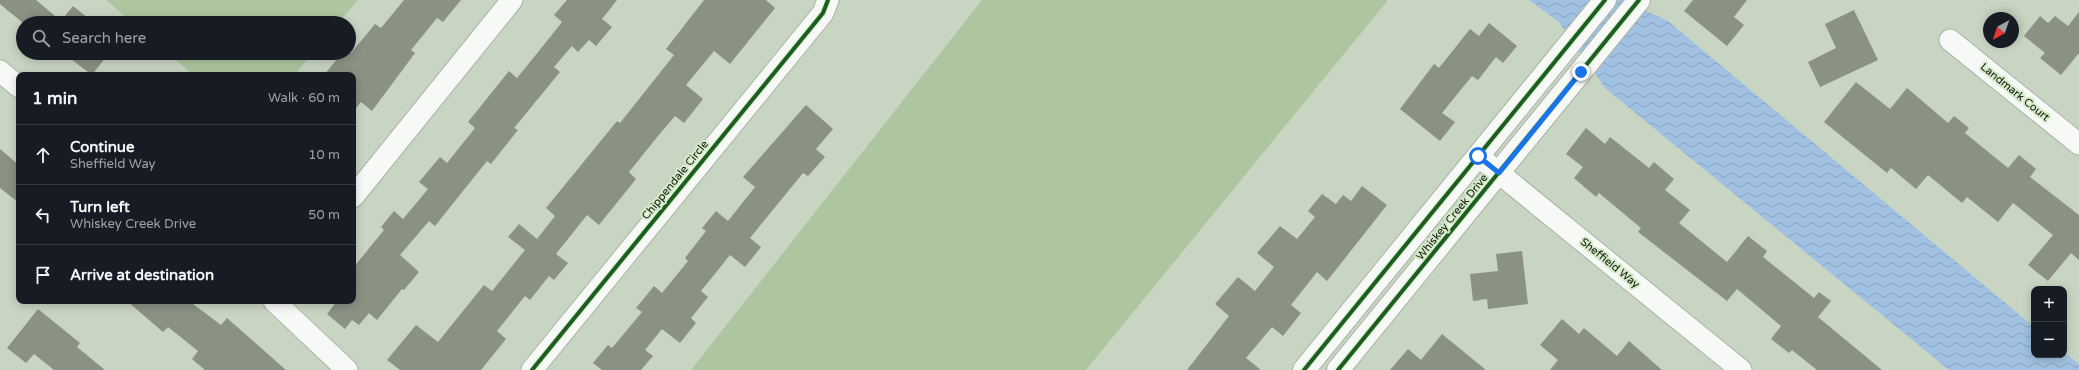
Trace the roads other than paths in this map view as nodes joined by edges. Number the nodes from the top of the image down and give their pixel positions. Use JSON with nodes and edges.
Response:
{"nodes":[{"id":1,"x":512,"y":0,"type":"edge"},
{"id":2,"x":828,"y":0,"type":"edge"},
{"id":3,"x":1605,"y":0,"type":"edge"},
{"id":4,"x":1639,"y":0,"type":"edge"},
{"id":5,"x":1950,"y":40,"type":"dead end"},
{"id":6,"x":0,"y":71,"type":"edge"},
{"id":7,"x":16,"y":84,"type":"edge"},
{"id":8,"x":2079,"y":144,"type":"edge"},
{"id":9,"x":1478,"y":156,"type":"junction"},
{"id":10,"x":1499,"y":173,"type":"junction"},
{"id":11,"x":356,"y":193,"type":"edge"},
{"id":12,"x":277,"y":304,"type":"edge"},
{"id":13,"x":347,"y":370,"type":"edge"},
{"id":14,"x":532,"y":370,"type":"edge"},
{"id":15,"x":1304,"y":370,"type":"edge"},
{"id":16,"x":1338,"y":370,"type":"edge"},
{"id":17,"x":1741,"y":370,"type":"edge"}],
"edges":[{"from":1,"to":11,"type":"street"},
{"from":2,"to":14,"type":"street","name":"Chippendale Circle"},
{"from":3,"to":9,"type":"street","name":"Whiskey Creek Drive"},
{"from":4,"to":10,"type":"street","name":"Whiskey Creek Drive"},
{"from":5,"to":8,"type":"street","name":"Landmark Court"},
{"from":6,"to":7,"type":"street"},
{"from":9,"to":10,"type":"street","name":"Sheffield Way"},
{"from":9,"to":15,"type":"street","name":"Whiskey Creek Drive"},
{"from":10,"to":16,"type":"street","name":"Whiskey Creek Drive"},
{"from":10,"to":17,"type":"street","name":"Sheffield Way"},
{"from":12,"to":13,"type":"street"}]}
